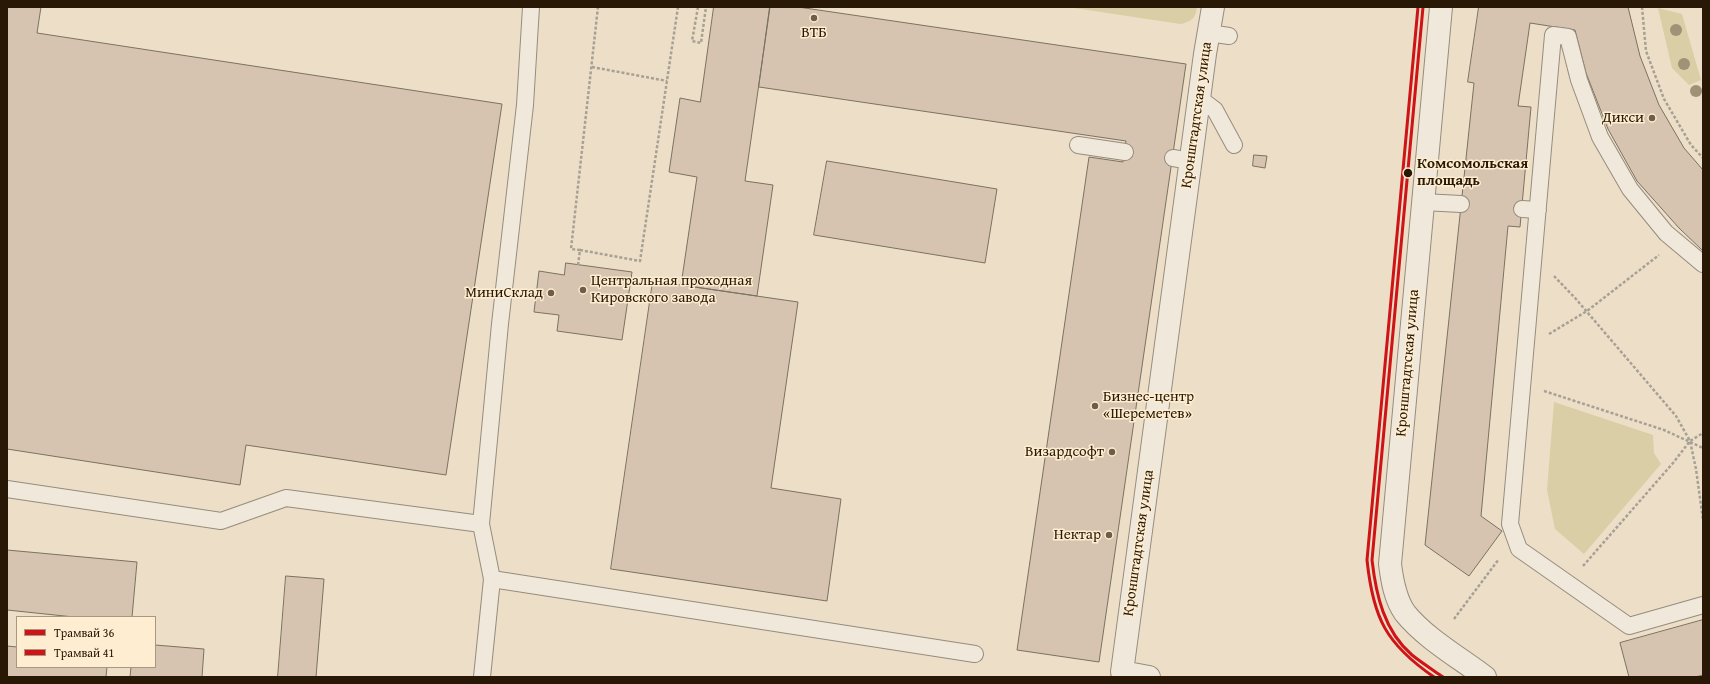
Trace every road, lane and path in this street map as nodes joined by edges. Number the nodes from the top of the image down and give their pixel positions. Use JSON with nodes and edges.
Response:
{"nodes":[{"id":1,"x":531,"y":7,"type":"edge"},
{"id":2,"x":598,"y":7,"type":"edge"},
{"id":3,"x":678,"y":7,"type":"edge"},
{"id":4,"x":698,"y":7,"type":"edge"},
{"id":5,"x":706,"y":7,"type":"edge"},
{"id":6,"x":1213,"y":7,"type":"edge"},
{"id":7,"x":1441,"y":7,"type":"edge"},
{"id":8,"x":1642,"y":7,"type":"edge"},
{"id":9,"x":592,"y":67,"type":"junction"},
{"id":10,"x":667,"y":81,"type":"junction"},
{"id":11,"x":1199,"y":98,"type":"junction"},
{"id":12,"x":1078,"y":145,"type":"dead end"},
{"id":13,"x":1234,"y":145,"type":"dead end"},
{"id":14,"x":1125,"y":152,"type":"dead end"},
{"id":15,"x":1703,"y":158,"type":"edge"},
{"id":16,"x":1424,"y":202,"type":"junction"},
{"id":17,"x":1461,"y":204,"type":"dead end"},
{"id":18,"x":1522,"y":209,"type":"dead end"},
{"id":19,"x":1538,"y":210,"type":"junction"},
{"id":20,"x":1677,"y":242,"type":"junction"},
{"id":21,"x":580,"y":250,"type":"junction"},
{"id":22,"x":1698,"y":255,"type":"edge"},
{"id":23,"x":578,"y":264,"type":"dead end"},
{"id":24,"x":1576,"y":299,"type":"dead end"},
{"id":25,"x":1586,"y":311,"type":"junction"},
{"id":26,"x":1525,"y":349,"type":"junction"},
{"id":27,"x":1522,"y":384,"type":"junction"},
{"id":28,"x":1703,"y":433,"type":"edge"},
{"id":29,"x":1690,"y":441,"type":"junction"},
{"id":30,"x":1703,"y":448,"type":"edge"},
{"id":31,"x":7,"y":489,"type":"edge"},
{"id":32,"x":1703,"y":520,"type":"edge"},
{"id":33,"x":481,"y":524,"type":"junction"},
{"id":34,"x":1516,"y":540,"type":"junction"},
{"id":35,"x":492,"y":579,"type":"junction"},
{"id":36,"x":1568,"y":583,"type":"junction"},
{"id":37,"x":1703,"y":605,"type":"edge"},
{"id":38,"x":1454,"y":619,"type":"dead end"},
{"id":39,"x":975,"y":654,"type":"dead end"},
{"id":40,"x":482,"y":677,"type":"edge"},
{"id":41,"x":1148,"y":677,"type":"edge"},
{"id":42,"x":1485,"y":677,"type":"edge"}],
"edges":[{"from":1,"to":33,"type":"lane"},
{"from":2,"to":9,"type":"path"},
{"from":3,"to":10,"type":"path"},
{"from":4,"to":5,"type":"path"},
{"from":6,"to":11,"type":"street","name":"Кронштадтская улица"},
{"from":7,"to":16,"type":"street","name":"Кронштадтская улица"},
{"from":8,"to":15,"type":"path"},
{"from":9,"to":10,"type":"path"},
{"from":9,"to":21,"type":"path"},
{"from":10,"to":21,"type":"path"},
{"from":11,"to":13,"type":"lane"},
{"from":11,"to":41,"type":"street","name":"Кронштадтская улица"},
{"from":12,"to":14,"type":"lane"},
{"from":16,"to":17,"type":"lane"},
{"from":16,"to":42,"type":"street","name":"Кронштадтская улица"},
{"from":18,"to":19,"type":"lane"},
{"from":19,"to":20,"type":"lane"},
{"from":19,"to":26,"type":"lane"},
{"from":20,"to":22,"type":"lane"},
{"from":20,"to":25,"type":"path"},
{"from":21,"to":23,"type":"path"},
{"from":24,"to":25,"type":"path"},
{"from":25,"to":26,"type":"path"},
{"from":25,"to":29,"type":"path"},
{"from":26,"to":27,"type":"lane"},
{"from":27,"to":29,"type":"path"},
{"from":27,"to":34,"type":"lane"},
{"from":28,"to":29,"type":"path"},
{"from":29,"to":30,"type":"path"},
{"from":29,"to":32,"type":"path"},
{"from":29,"to":36,"type":"path"},
{"from":31,"to":33,"type":"lane"},
{"from":33,"to":35,"type":"lane"},
{"from":34,"to":36,"type":"lane"},
{"from":34,"to":38,"type":"path"},
{"from":35,"to":39,"type":"lane"},
{"from":35,"to":40,"type":"lane"},
{"from":36,"to":37,"type":"lane"}]}
